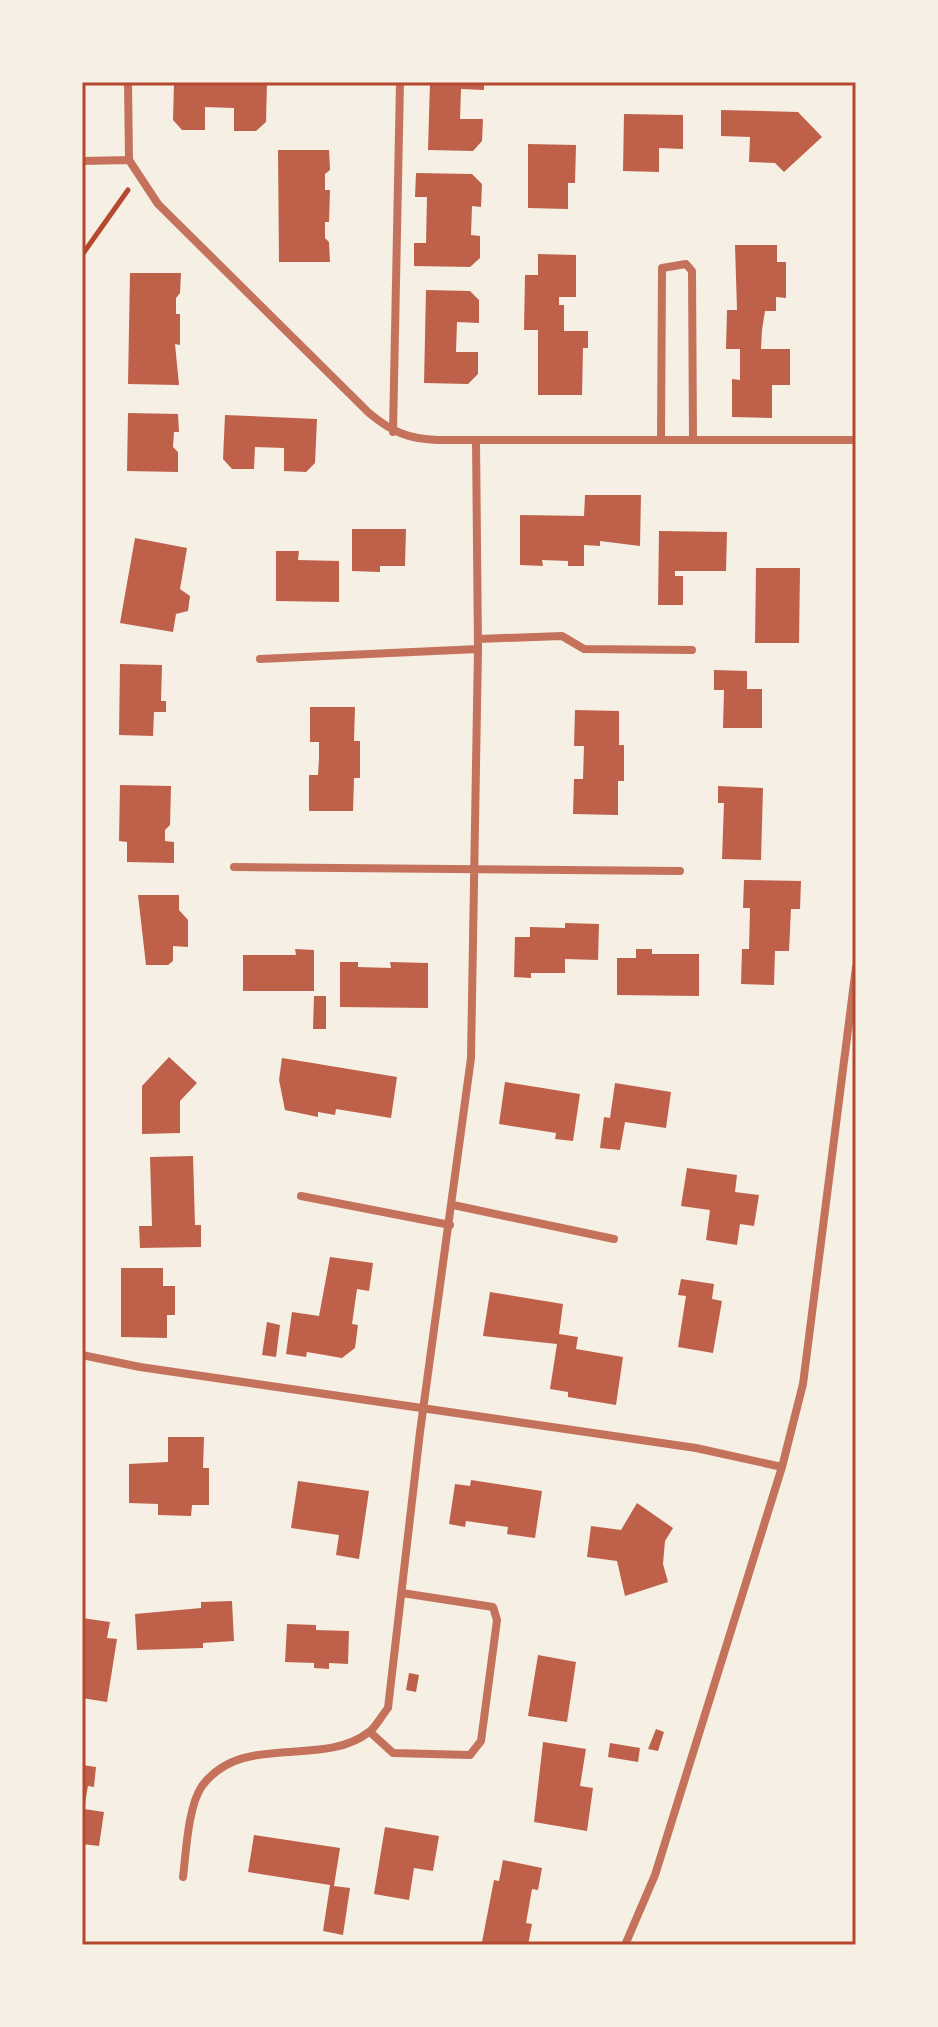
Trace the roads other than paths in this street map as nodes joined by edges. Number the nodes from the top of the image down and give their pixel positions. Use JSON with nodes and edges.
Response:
{"nodes":[{"id":1,"x":128,"y":82,"type":"edge"},
{"id":2,"x":400,"y":82,"type":"edge"},
{"id":3,"x":129,"y":160,"type":"junction"},
{"id":4,"x":82,"y":161,"type":"edge"},
{"id":5,"x":393,"y":432,"type":"junction"},
{"id":6,"x":661,"y":439,"type":"junction"},
{"id":7,"x":693,"y":439,"type":"junction"},
{"id":8,"x":476,"y":440,"type":"junction"},
{"id":9,"x":856,"y":440,"type":"edge"},
{"id":10,"x":478,"y":639,"type":"junction"},
{"id":11,"x":478,"y":649,"type":"junction"},
{"id":12,"x":692,"y":650,"type":"dead end"},
{"id":13,"x":260,"y":659,"type":"dead end"},
{"id":14,"x":234,"y":867,"type":"dead end"},
{"id":15,"x":476,"y":871,"type":"junction"},
{"id":16,"x":680,"y":871,"type":"dead end"},
{"id":17,"x":856,"y":967,"type":"edge"},
{"id":18,"x":301,"y":1196,"type":"dead end"},
{"id":19,"x":453,"y":1205,"type":"junction"},
{"id":20,"x":450,"y":1225,"type":"junction"},
{"id":21,"x":614,"y":1239,"type":"dead end"},
{"id":22,"x":82,"y":1355,"type":"edge"},
{"id":23,"x":424,"y":1409,"type":"junction"},
{"id":24,"x":782,"y":1467,"type":"junction"},
{"id":25,"x":402,"y":1593,"type":"junction"},
{"id":26,"x":370,"y":1732,"type":"junction"},
{"id":27,"x":183,"y":1877,"type":"dead end"},
{"id":28,"x":625,"y":1945,"type":"edge"}],
"edges":[{"from":1,"to":3,"type":"street"},
{"from":2,"to":5,"type":"street"},
{"from":3,"to":4,"type":"street"},
{"from":3,"to":5,"type":"street"},
{"from":5,"to":8,"type":"street"},
{"from":6,"to":7,"type":"street"},
{"from":6,"to":7,"type":"street"},
{"from":6,"to":8,"type":"street"},
{"from":7,"to":9,"type":"street"},
{"from":8,"to":10,"type":"street"},
{"from":10,"to":11,"type":"street"},
{"from":10,"to":12,"type":"street"},
{"from":11,"to":13,"type":"street"},
{"from":11,"to":15,"type":"street"},
{"from":14,"to":15,"type":"street"},
{"from":15,"to":16,"type":"street"},
{"from":15,"to":19,"type":"street"},
{"from":17,"to":24,"type":"street"},
{"from":18,"to":20,"type":"street"},
{"from":19,"to":20,"type":"street"},
{"from":19,"to":21,"type":"street"},
{"from":20,"to":23,"type":"street"},
{"from":22,"to":23,"type":"street"},
{"from":23,"to":24,"type":"street"},
{"from":23,"to":25,"type":"street"},
{"from":24,"to":28,"type":"street"},
{"from":25,"to":26,"type":"street"},
{"from":25,"to":26,"type":"street"},
{"from":26,"to":27,"type":"street"}]}
